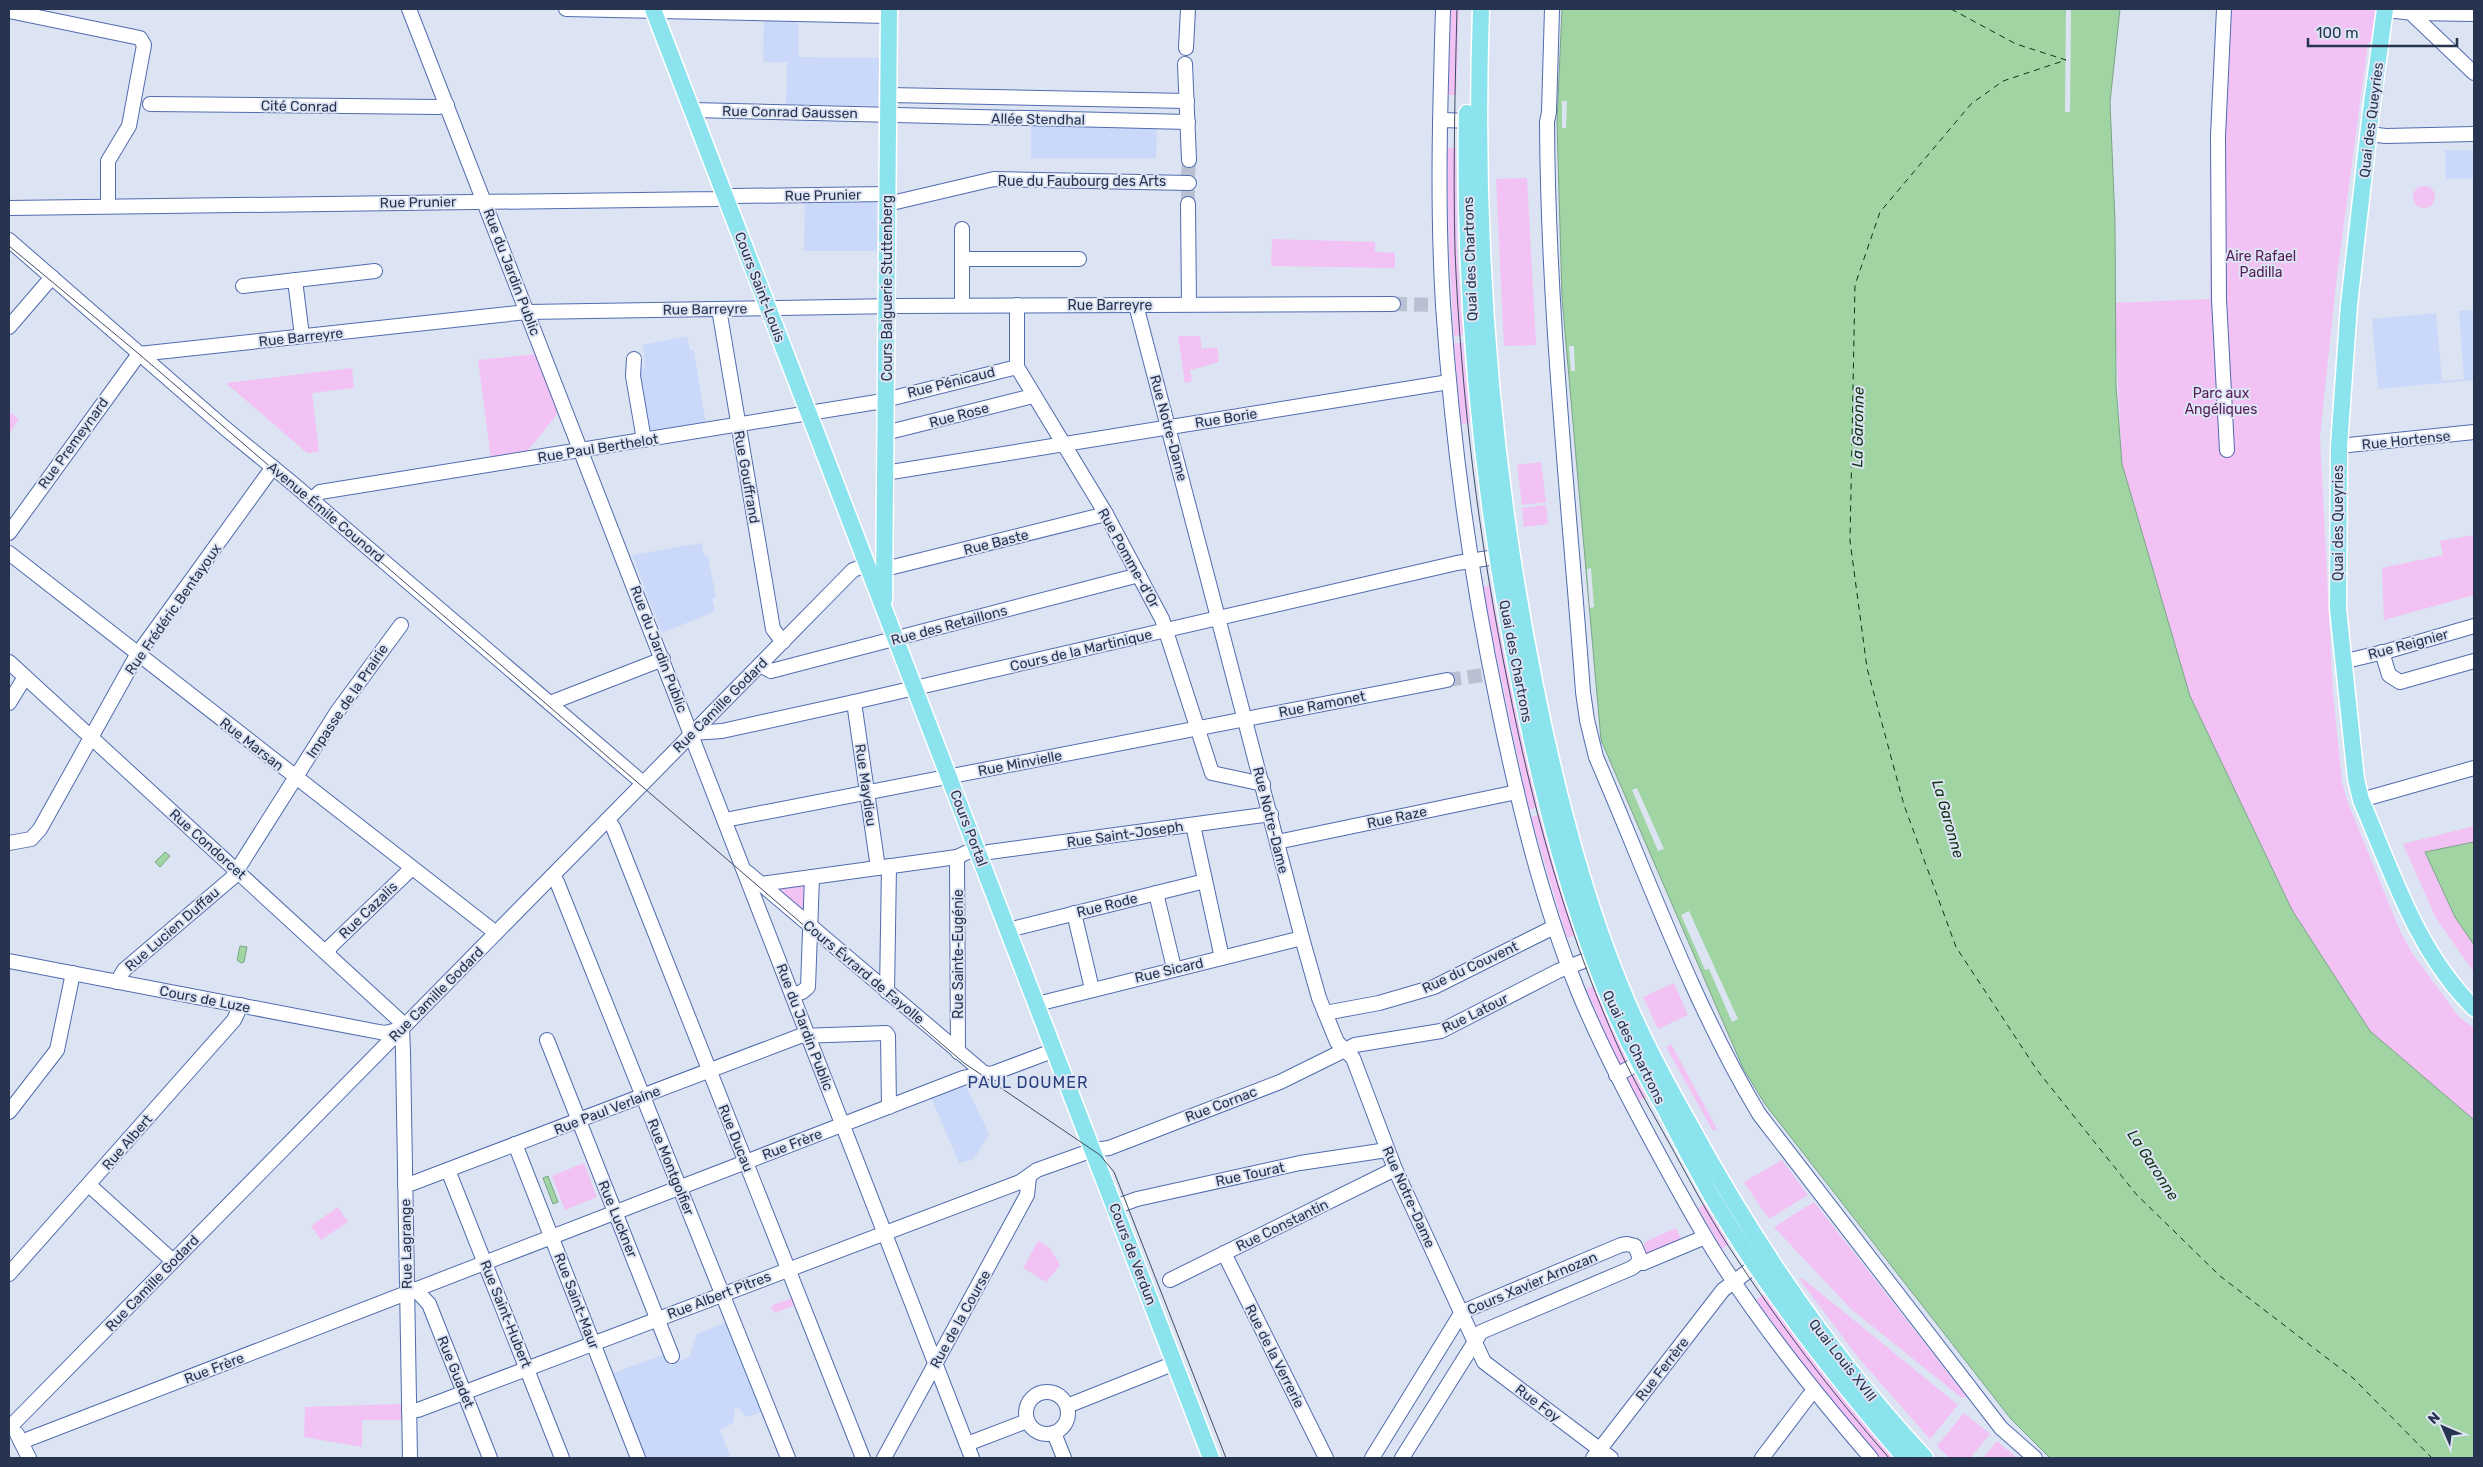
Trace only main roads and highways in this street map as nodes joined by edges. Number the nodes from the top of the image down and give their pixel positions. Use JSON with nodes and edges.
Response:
{"nodes":[{"id":1,"x":1469,"y":9,"type":"edge"},
{"id":2,"x":1481,"y":9,"type":"edge"},
{"id":3,"x":2385,"y":9,"type":"edge"},
{"id":4,"x":653,"y":10,"type":"edge"},
{"id":5,"x":889,"y":13,"type":"edge"},
{"id":6,"x":1472,"y":121,"type":"junction"},
{"id":7,"x":867,"y":565,"type":"joint"},
{"id":8,"x":885,"y":567,"type":"joint"},
{"id":9,"x":883,"y":607,"type":"junction"},
{"id":10,"x":2473,"y":1006,"type":"edge"},
{"id":11,"x":1055,"y":1050,"type":"joint"},
{"id":12,"x":1762,"y":1261,"type":"junction"},
{"id":13,"x":1211,"y":1458,"type":"edge"},
{"id":14,"x":1905,"y":1458,"type":"edge"},
{"id":15,"x":1925,"y":1458,"type":"edge"}],
"edges":[{"from":1,"to":6,"type":"main road","name":"Quai des Chartrons"},
{"from":2,"to":6,"type":"main road","name":"Quai des Chartrons"},
{"from":3,"to":10,"type":"main road","name":"Quai des Queyries"},
{"from":4,"to":7,"type":"main road","name":"Cours Saint-Louis"},
{"from":5,"to":8,"type":"main road","name":"Cours Balguerie Stuttenberg"},
{"from":6,"to":12,"type":"main road","name":"Quai des Chartrons"},
{"from":7,"to":9,"type":"main road","name":"Cours Portal"},
{"from":8,"to":9,"type":"main road","name":"Cours Portal"},
{"from":9,"to":11,"type":"main road","name":"Cours Portal"},
{"from":11,"to":13,"type":"main road","name":"Cours de Verdun"},
{"from":12,"to":14,"type":"main road","name":"Quai Louis XVIII"},
{"from":12,"to":15,"type":"main road","name":"Quai Louis XVIII"}]}
